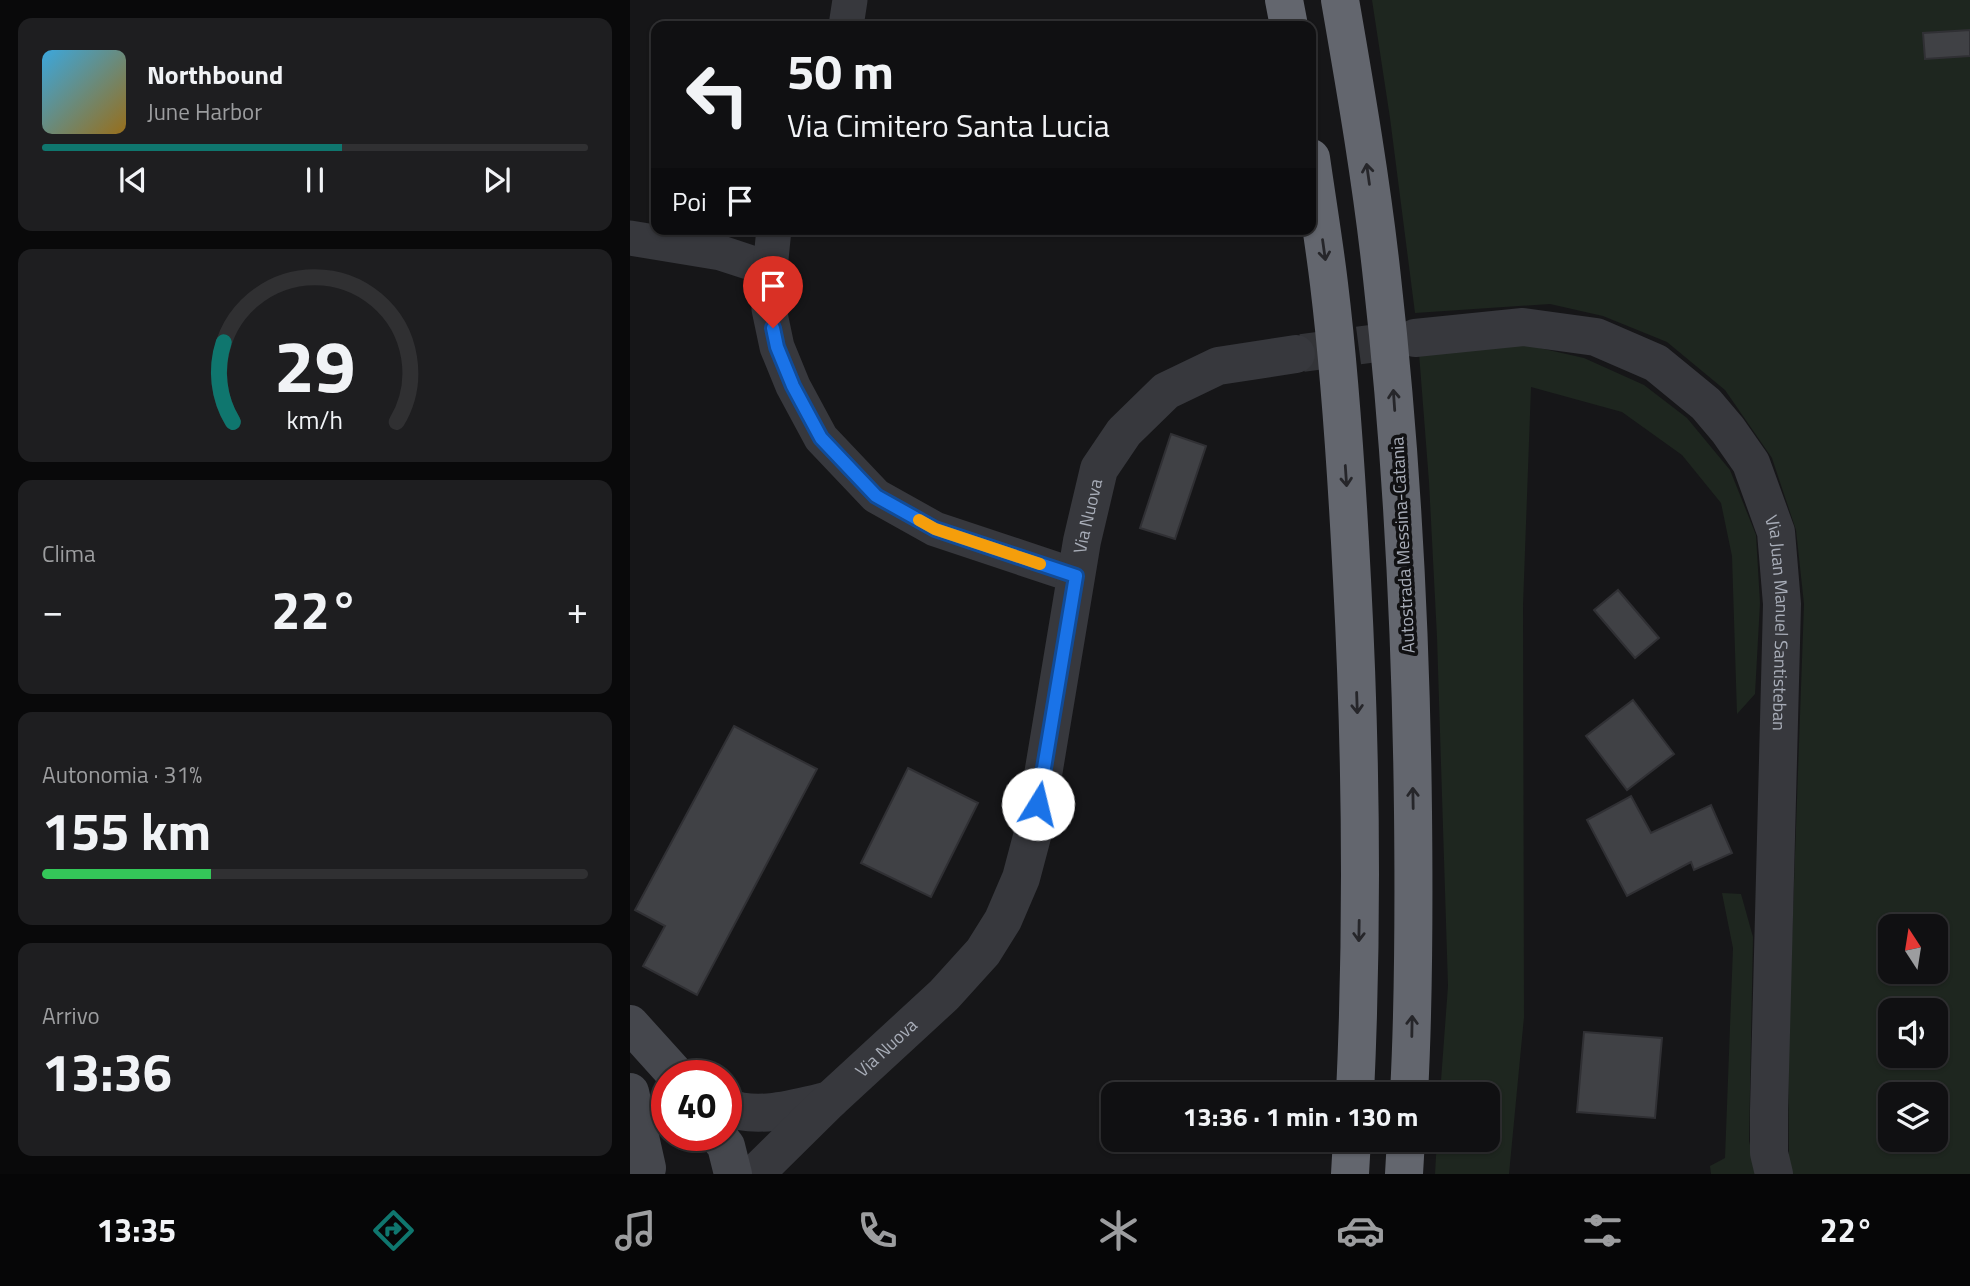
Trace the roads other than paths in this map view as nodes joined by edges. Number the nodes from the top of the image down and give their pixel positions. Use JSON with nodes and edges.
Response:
{"nodes":[{"id":1,"x":850,"y":0,"type":"edge"},
{"id":2,"x":1284,"y":0,"type":"edge"},
{"id":3,"x":1340,"y":0,"type":"edge"},
{"id":4,"x":847,"y":21,"type":"edge"},
{"id":5,"x":1288,"y":21,"type":"edge"},
{"id":6,"x":1316,"y":193,"type":"edge"},
{"id":7,"x":773,"y":235,"type":"edge"},
{"id":8,"x":630,"y":238,"type":"edge"},
{"id":9,"x":770,"y":269,"type":"junction"},
{"id":10,"x":1415,"y":338,"type":"tunnel mouth"},
{"id":11,"x":1296,"y":354,"type":"tunnel mouth"},
{"id":12,"x":1076,"y":576,"type":"junction"},
{"id":13,"x":630,"y":1024,"type":"edge"},
{"id":14,"x":663,"y":1060,"type":"edge"},
{"id":15,"x":1355,"y":1082,"type":"edge"},
{"id":16,"x":1410,"y":1082,"type":"edge"},
{"id":17,"x":630,"y":1092,"type":"edge"},
{"id":18,"x":830,"y":1100,"type":"junction"},
{"id":19,"x":742,"y":1118,"type":"edge"},
{"id":20,"x":654,"y":1151,"type":"edge"},
{"id":21,"x":727,"y":1151,"type":"edge"},
{"id":22,"x":1351,"y":1152,"type":"edge"},
{"id":23,"x":1405,"y":1152,"type":"edge"},
{"id":24,"x":647,"y":1171,"type":"edge"},
{"id":25,"x":733,"y":1174,"type":"edge"},
{"id":26,"x":755,"y":1174,"type":"edge"},
{"id":27,"x":1350,"y":1174,"type":"edge"},
{"id":28,"x":1404,"y":1174,"type":"edge"},
{"id":29,"x":1774,"y":1174,"type":"edge"}],
"edges":[{"from":1,"to":4,"type":"street"},
{"from":2,"to":5,"type":"highway"},
{"from":16,"to":3,"type":"highway","name":"Autostrada Messina-Catania","one_way":true},
{"from":6,"to":15,"type":"highway","one_way":true},
{"from":7,"to":9,"type":"street"},
{"from":8,"to":9,"type":"street"},
{"from":9,"to":12,"type":"street"},
{"from":10,"to":29,"type":"street","name":"Via Juan Manuel Santisteban"},
{"from":11,"to":12,"type":"street","name":"Via Nuova"},
{"from":12,"to":18,"type":"street","name":"Via Nuova"},
{"from":13,"to":14,"type":"main road"},
{"from":17,"to":24,"type":"main road"},
{"from":18,"to":19,"type":"street"},
{"from":18,"to":26,"type":"street","name":"Via Nuova"},
{"from":20,"to":24,"type":"main road"},
{"from":21,"to":25,"type":"main road"},
{"from":22,"to":27,"type":"highway"},
{"from":23,"to":28,"type":"highway"}]}
